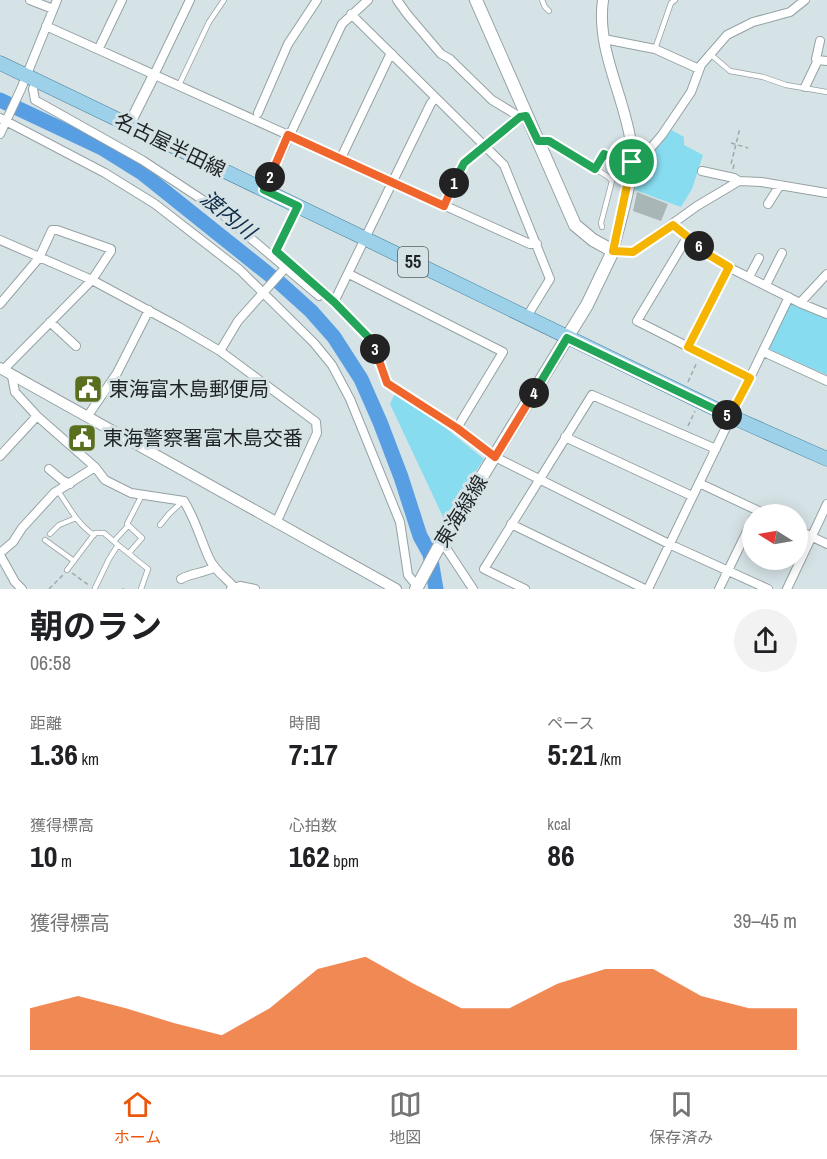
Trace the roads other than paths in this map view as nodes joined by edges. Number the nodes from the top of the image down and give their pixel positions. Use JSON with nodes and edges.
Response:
{"nodes":[{"id":1,"x":30,"y":0,"type":"edge"},
{"id":2,"x":57,"y":0,"type":"edge"},
{"id":3,"x":122,"y":0,"type":"edge"},
{"id":4,"x":190,"y":0,"type":"edge"},
{"id":5,"x":224,"y":0,"type":"edge"},
{"id":6,"x":317,"y":0,"type":"edge"},
{"id":7,"x":368,"y":0,"type":"edge"},
{"id":8,"x":397,"y":0,"type":"edge"},
{"id":9,"x":476,"y":0,"type":"edge"},
{"id":10,"x":542,"y":0,"type":"edge"},
{"id":11,"x":603,"y":0,"type":"edge"},
{"id":12,"x":675,"y":0,"type":"edge"},
{"id":13,"x":805,"y":0,"type":"edge"},
{"id":14,"x":53,"y":9,"type":"junction"},
{"id":15,"x":549,"y":11,"type":"dead end"},
{"id":16,"x":351,"y":14,"type":"junction"},
{"id":17,"x":46,"y":26,"type":"junction"},
{"id":18,"x":604,"y":39,"type":"junction"},
{"id":19,"x":820,"y":41,"type":"dead end"},
{"id":20,"x":99,"y":48,"type":"junction"},
{"id":21,"x":656,"y":49,"type":"junction"},
{"id":22,"x":709,"y":53,"type":"junction"},
{"id":23,"x":392,"y":54,"type":"junction"},
{"id":24,"x":823,"y":61,"type":"edge"},
{"id":25,"x":0,"y":63,"type":"edge"},
{"id":26,"x":699,"y":69,"type":"junction"},
{"id":27,"x":154,"y":75,"type":"junction"},
{"id":28,"x":28,"y":82,"type":"junction"},
{"id":29,"x":179,"y":86,"type":"junction"},
{"id":30,"x":805,"y":87,"type":"junction"},
{"id":31,"x":827,"y":92,"type":"edge"},
{"id":32,"x":436,"y":98,"type":"junction"},
{"id":33,"x":258,"y":113,"type":"dead end"},
{"id":34,"x":523,"y":116,"type":"junction"},
{"id":35,"x":3,"y":119,"type":"edge"},
{"id":36,"x":129,"y":125,"type":"junction"},
{"id":37,"x":0,"y":134,"type":"edge"},
{"id":38,"x":288,"y":135,"type":"junction"},
{"id":39,"x":538,"y":141,"type":"junction"},
{"id":40,"x":484,"y":146,"type":"junction"},
{"id":41,"x":632,"y":156,"type":"junction"},
{"id":42,"x":341,"y":158,"type":"junction"},
{"id":43,"x":595,"y":169,"type":"junction"},
{"id":44,"x":702,"y":171,"type":"dead end"},
{"id":45,"x":735,"y":179,"type":"junction"},
{"id":46,"x":393,"y":182,"type":"junction"},
{"id":47,"x":780,"y":185,"type":"junction"},
{"id":48,"x":264,"y":190,"type":"junction"},
{"id":49,"x":827,"y":193,"type":"edge"},
{"id":50,"x":768,"y":204,"type":"dead end"},
{"id":51,"x":298,"y":206,"type":"junction"},
{"id":52,"x":444,"y":206,"type":"junction"},
{"id":53,"x":673,"y":225,"type":"junction"},
{"id":54,"x":602,"y":227,"type":"dead end"},
{"id":55,"x":688,"y":236,"type":"junction"},
{"id":56,"x":366,"y":238,"type":"junction"},
{"id":57,"x":0,"y":240,"type":"edge"},
{"id":58,"x":537,"y":244,"type":"junction"},
{"id":59,"x":613,"y":251,"type":"junction"},
{"id":60,"x":782,"y":253,"type":"dead end"},
{"id":61,"x":39,"y":258,"type":"junction"},
{"id":62,"x":759,"y":258,"type":"dead end"},
{"id":63,"x":286,"y":267,"type":"junction"},
{"id":64,"x":729,"y":267,"type":"junction"},
{"id":65,"x":350,"y":274,"type":"junction"},
{"id":66,"x":827,"y":274,"type":"edge"},
{"id":67,"x":749,"y":277,"type":"junction"},
{"id":68,"x":92,"y":280,"type":"junction"},
{"id":69,"x":766,"y":285,"type":"junction"},
{"id":70,"x":265,"y":290,"type":"junction"},
{"id":71,"x":324,"y":292,"type":"junction"},
{"id":72,"x":789,"y":297,"type":"junction"},
{"id":73,"x":334,"y":302,"type":"junction"},
{"id":74,"x":800,"y":303,"type":"junction"},
{"id":75,"x":0,"y":304,"type":"edge"},
{"id":76,"x":148,"y":310,"type":"junction"},
{"id":77,"x":827,"y":314,"type":"edge"},
{"id":78,"x":526,"y":318,"type":"junction"},
{"id":79,"x":50,"y":322,"type":"junction"},
{"id":80,"x":567,"y":338,"type":"junction"},
{"id":81,"x":76,"y":346,"type":"dead end"},
{"id":82,"x":688,"y":347,"type":"junction"},
{"id":83,"x":220,"y":351,"type":"junction"},
{"id":84,"x":766,"y":353,"type":"dead end"},
{"id":85,"x":5,"y":371,"type":"edge"},
{"id":86,"x":750,"y":378,"type":"junction"},
{"id":87,"x":827,"y":381,"type":"edge"},
{"id":88,"x":37,"y":416,"type":"junction"},
{"id":89,"x":730,"y":416,"type":"junction"},
{"id":90,"x":87,"y":417,"type":"junction"},
{"id":91,"x":457,"y":428,"type":"junction"},
{"id":92,"x":565,"y":437,"type":"junction"},
{"id":93,"x":716,"y":449,"type":"junction"},
{"id":94,"x":0,"y":456,"type":"edge"},
{"id":95,"x":495,"y":457,"type":"junction"},
{"id":96,"x":827,"y":459,"type":"edge"},
{"id":97,"x":95,"y":467,"type":"junction"},
{"id":98,"x":49,"y":469,"type":"dead end"},
{"id":99,"x":540,"y":479,"type":"junction"},
{"id":100,"x":699,"y":483,"type":"junction"},
{"id":101,"x":70,"y":484,"type":"junction"},
{"id":102,"x":58,"y":491,"type":"junction"},
{"id":103,"x":142,"y":495,"type":"junction"},
{"id":104,"x":692,"y":496,"type":"junction"},
{"id":105,"x":184,"y":501,"type":"junction"},
{"id":106,"x":827,"y":504,"type":"edge"},
{"id":107,"x":742,"y":506,"type":"edge"},
{"id":108,"x":76,"y":518,"type":"junction"},
{"id":109,"x":276,"y":523,"type":"junction"},
{"id":110,"x":511,"y":524,"type":"junction"},
{"id":111,"x":160,"y":525,"type":"dead end"},
{"id":112,"x":128,"y":526,"type":"junction"},
{"id":113,"x":50,"y":534,"type":"dead end"},
{"id":114,"x":94,"y":535,"type":"junction"},
{"id":115,"x":808,"y":535,"type":"edge"},
{"id":116,"x":811,"y":536,"type":"junction"},
{"id":117,"x":45,"y":540,"type":"dead end"},
{"id":118,"x":116,"y":543,"type":"junction"},
{"id":119,"x":669,"y":544,"type":"junction"},
{"id":120,"x":742,"y":544,"type":"edge"},
{"id":121,"x":827,"y":544,"type":"edge"},
{"id":122,"x":440,"y":546,"type":"junction"},
{"id":123,"x":129,"y":553,"type":"junction"},
{"id":124,"x":0,"y":554,"type":"edge"},
{"id":125,"x":74,"y":561,"type":"junction"},
{"id":126,"x":215,"y":567,"type":"junction"},
{"id":127,"x":67,"y":570,"type":"road end"},
{"id":128,"x":728,"y":571,"type":"junction"},
{"id":129,"x":182,"y":579,"type":"dead end"},
{"id":130,"x":416,"y":587,"type":"edge"},
{"id":131,"x":17,"y":588,"type":"edge"},
{"id":132,"x":95,"y":588,"type":"edge"},
{"id":133,"x":232,"y":588,"type":"edge"},
{"id":134,"x":141,"y":589,"type":"edge"},
{"id":135,"x":255,"y":589,"type":"edge"},
{"id":136,"x":394,"y":589,"type":"edge"},
{"id":137,"x":473,"y":589,"type":"edge"},
{"id":138,"x":525,"y":589,"type":"edge"},
{"id":139,"x":647,"y":589,"type":"edge"},
{"id":140,"x":719,"y":589,"type":"edge"},
{"id":141,"x":768,"y":589,"type":"edge"},
{"id":142,"x":787,"y":589,"type":"edge"}],
"edges":[{"from":1,"to":14,"type":"street"},
{"from":2,"to":14,"type":"street"},
{"from":3,"to":20,"type":"street"},
{"from":4,"to":27,"type":"street"},
{"from":5,"to":29,"type":"lane"},
{"from":6,"to":33,"type":"street"},
{"from":7,"to":16,"type":"street"},
{"from":8,"to":34,"type":"street"},
{"from":9,"to":34,"type":"main road"},
{"from":10,"to":15,"type":"lane"},
{"from":11,"to":18,"type":"street"},
{"from":12,"to":21,"type":"lane"},
{"from":13,"to":22,"type":"street"},
{"from":14,"to":17,"type":"street"},
{"from":16,"to":23,"type":"street"},
{"from":16,"to":38,"type":"street"},
{"from":17,"to":20,"type":"street"},
{"from":17,"to":28,"type":"street"},
{"from":18,"to":21,"type":"street"},
{"from":18,"to":41,"type":"street"},
{"from":19,"to":24,"type":"street"},
{"from":20,"to":27,"type":"street"},
{"from":21,"to":26,"type":"street"},
{"from":22,"to":26,"type":"street"},
{"from":22,"to":30,"type":"lane"},
{"from":23,"to":32,"type":"street"},
{"from":23,"to":42,"type":"street"},
{"from":24,"to":30,"type":"street"},
{"from":25,"to":28,"type":"main road","name":"名古屋半田線","number":"55"},
{"from":26,"to":41,"type":"street"},
{"from":27,"to":29,"type":"street"},
{"from":27,"to":36,"type":"street"},
{"from":28,"to":35,"type":"street"},
{"from":28,"to":36,"type":"main road","name":"名古屋半田線","number":"55"},
{"from":28,"to":63,"type":"street"},
{"from":29,"to":38,"type":"street"},
{"from":30,"to":31,"type":"lane"},
{"from":32,"to":40,"type":"street"},
{"from":32,"to":46,"type":"street"},
{"from":34,"to":39,"type":"main road"},
{"from":34,"to":40,"type":"street"},
{"from":35,"to":37,"type":"street"},
{"from":35,"to":70,"type":"street"},
{"from":36,"to":48,"type":"main road","name":"名古屋半田線","number":"55"},
{"from":38,"to":42,"type":"street"},
{"from":38,"to":48,"type":"street"},
{"from":39,"to":43,"type":"lane"},
{"from":39,"to":59,"type":"main road"},
{"from":40,"to":52,"type":"street"},
{"from":40,"to":58,"type":"street"},
{"from":41,"to":43,"type":"lane"},
{"from":41,"to":59,"type":"street"},
{"from":42,"to":46,"type":"street"},
{"from":43,"to":54,"type":"lane"},
{"from":44,"to":45,"type":"street"},
{"from":45,"to":47,"type":"street"},
{"from":45,"to":53,"type":"street"},
{"from":46,"to":52,"type":"street"},
{"from":46,"to":56,"type":"street"},
{"from":47,"to":49,"type":"street"},
{"from":47,"to":50,"type":"street"},
{"from":48,"to":51,"type":"main road","name":"名古屋半田線","number":"55"},
{"from":51,"to":56,"type":"main road","name":"名古屋半田線","number":"55"},
{"from":51,"to":71,"type":"street"},
{"from":52,"to":58,"type":"street"},
{"from":53,"to":55,"type":"street"},
{"from":53,"to":59,"type":"street"},
{"from":55,"to":64,"type":"street"},
{"from":55,"to":82,"type":"street"},
{"from":56,"to":65,"type":"street"},
{"from":56,"to":78,"type":"main road","name":"名古屋半田線","number":"55"},
{"from":57,"to":61,"type":"street"},
{"from":58,"to":78,"type":"street"},
{"from":59,"to":80,"type":"main road","name":"東海緑線"},
{"from":60,"to":69,"type":"street"},
{"from":61,"to":68,"type":"street"},
{"from":61,"to":68,"type":"street"},
{"from":61,"to":75,"type":"street"},
{"from":62,"to":67,"type":"street"},
{"from":63,"to":70,"type":"street"},
{"from":63,"to":71,"type":"street"},
{"from":64,"to":67,"type":"street"},
{"from":64,"to":82,"type":"street"},
{"from":65,"to":73,"type":"street"},
{"from":65,"to":91,"type":"street"},
{"from":66,"to":74,"type":"street"},
{"from":67,"to":69,"type":"street"},
{"from":68,"to":76,"type":"street"},
{"from":68,"to":79,"type":"street"},
{"from":69,"to":72,"type":"street"},
{"from":70,"to":83,"type":"street"},
{"from":70,"to":130,"type":"street"},
{"from":71,"to":73,"type":"street"},
{"from":72,"to":74,"type":"street"},
{"from":72,"to":86,"type":"street"},
{"from":73,"to":91,"type":"street"},
{"from":74,"to":77,"type":"street"},
{"from":76,"to":83,"type":"street"},
{"from":76,"to":90,"type":"street"},
{"from":78,"to":80,"type":"main road","name":"名古屋半田線","number":"55"},
{"from":79,"to":81,"type":"street"},
{"from":79,"to":85,"type":"street"},
{"from":80,"to":89,"type":"main road","name":"名古屋半田線","number":"55"},
{"from":80,"to":95,"type":"main road","name":"東海緑線"},
{"from":82,"to":86,"type":"street"},
{"from":83,"to":109,"type":"street"},
{"from":84,"to":87,"type":"street"},
{"from":85,"to":88,"type":"street"},
{"from":85,"to":90,"type":"street"},
{"from":86,"to":89,"type":"street"},
{"from":88,"to":94,"type":"street"},
{"from":88,"to":97,"type":"street"},
{"from":89,"to":93,"type":"street"},
{"from":89,"to":96,"type":"main road","name":"名古屋半田線","number":"55"},
{"from":90,"to":109,"type":"street"},
{"from":91,"to":95,"type":"street"},
{"from":92,"to":93,"type":"street"},
{"from":92,"to":99,"type":"street"},
{"from":92,"to":104,"type":"street"},
{"from":93,"to":100,"type":"street"},
{"from":95,"to":99,"type":"street"},
{"from":95,"to":122,"type":"main road","name":"東海緑線"},
{"from":97,"to":101,"type":"street"},
{"from":97,"to":103,"type":"street"},
{"from":98,"to":101,"type":"street"},
{"from":99,"to":110,"type":"street"},
{"from":99,"to":119,"type":"street"},
{"from":100,"to":104,"type":"street"},
{"from":100,"to":107,"type":"street"},
{"from":101,"to":102,"type":"street"},
{"from":102,"to":108,"type":"lane"},
{"from":102,"to":124,"type":"street"},
{"from":103,"to":105,"type":"street"},
{"from":103,"to":112,"type":"lane"},
{"from":104,"to":119,"type":"street"},
{"from":105,"to":111,"type":"lane"},
{"from":105,"to":126,"type":"street"},
{"from":106,"to":116,"type":"street"},
{"from":108,"to":113,"type":"lane"},
{"from":108,"to":114,"type":"lane"},
{"from":109,"to":136,"type":"street"},
{"from":110,"to":138,"type":"street"},
{"from":110,"to":139,"type":"street"},
{"from":112,"to":118,"type":"lane"},
{"from":112,"to":123,"type":"lane"},
{"from":114,"to":118,"type":"lane"},
{"from":114,"to":125,"type":"lane"},
{"from":115,"to":116,"type":"street"},
{"from":116,"to":121,"type":"street"},
{"from":116,"to":142,"type":"street"},
{"from":117,"to":125,"type":"lane"},
{"from":118,"to":123,"type":"lane"},
{"from":118,"to":132,"type":"lane"},
{"from":119,"to":128,"type":"street"},
{"from":119,"to":139,"type":"street"},
{"from":120,"to":128,"type":"street"},
{"from":122,"to":130,"type":"main road","name":"東海緑線"},
{"from":122,"to":137,"type":"street"},
{"from":123,"to":134,"type":"lane"},
{"from":124,"to":131,"type":"street"},
{"from":125,"to":127,"type":"lane"},
{"from":126,"to":129,"type":"street"},
{"from":126,"to":133,"type":"street"},
{"from":128,"to":140,"type":"street"},
{"from":128,"to":141,"type":"street"},
{"from":133,"to":135,"type":"street"}]}
